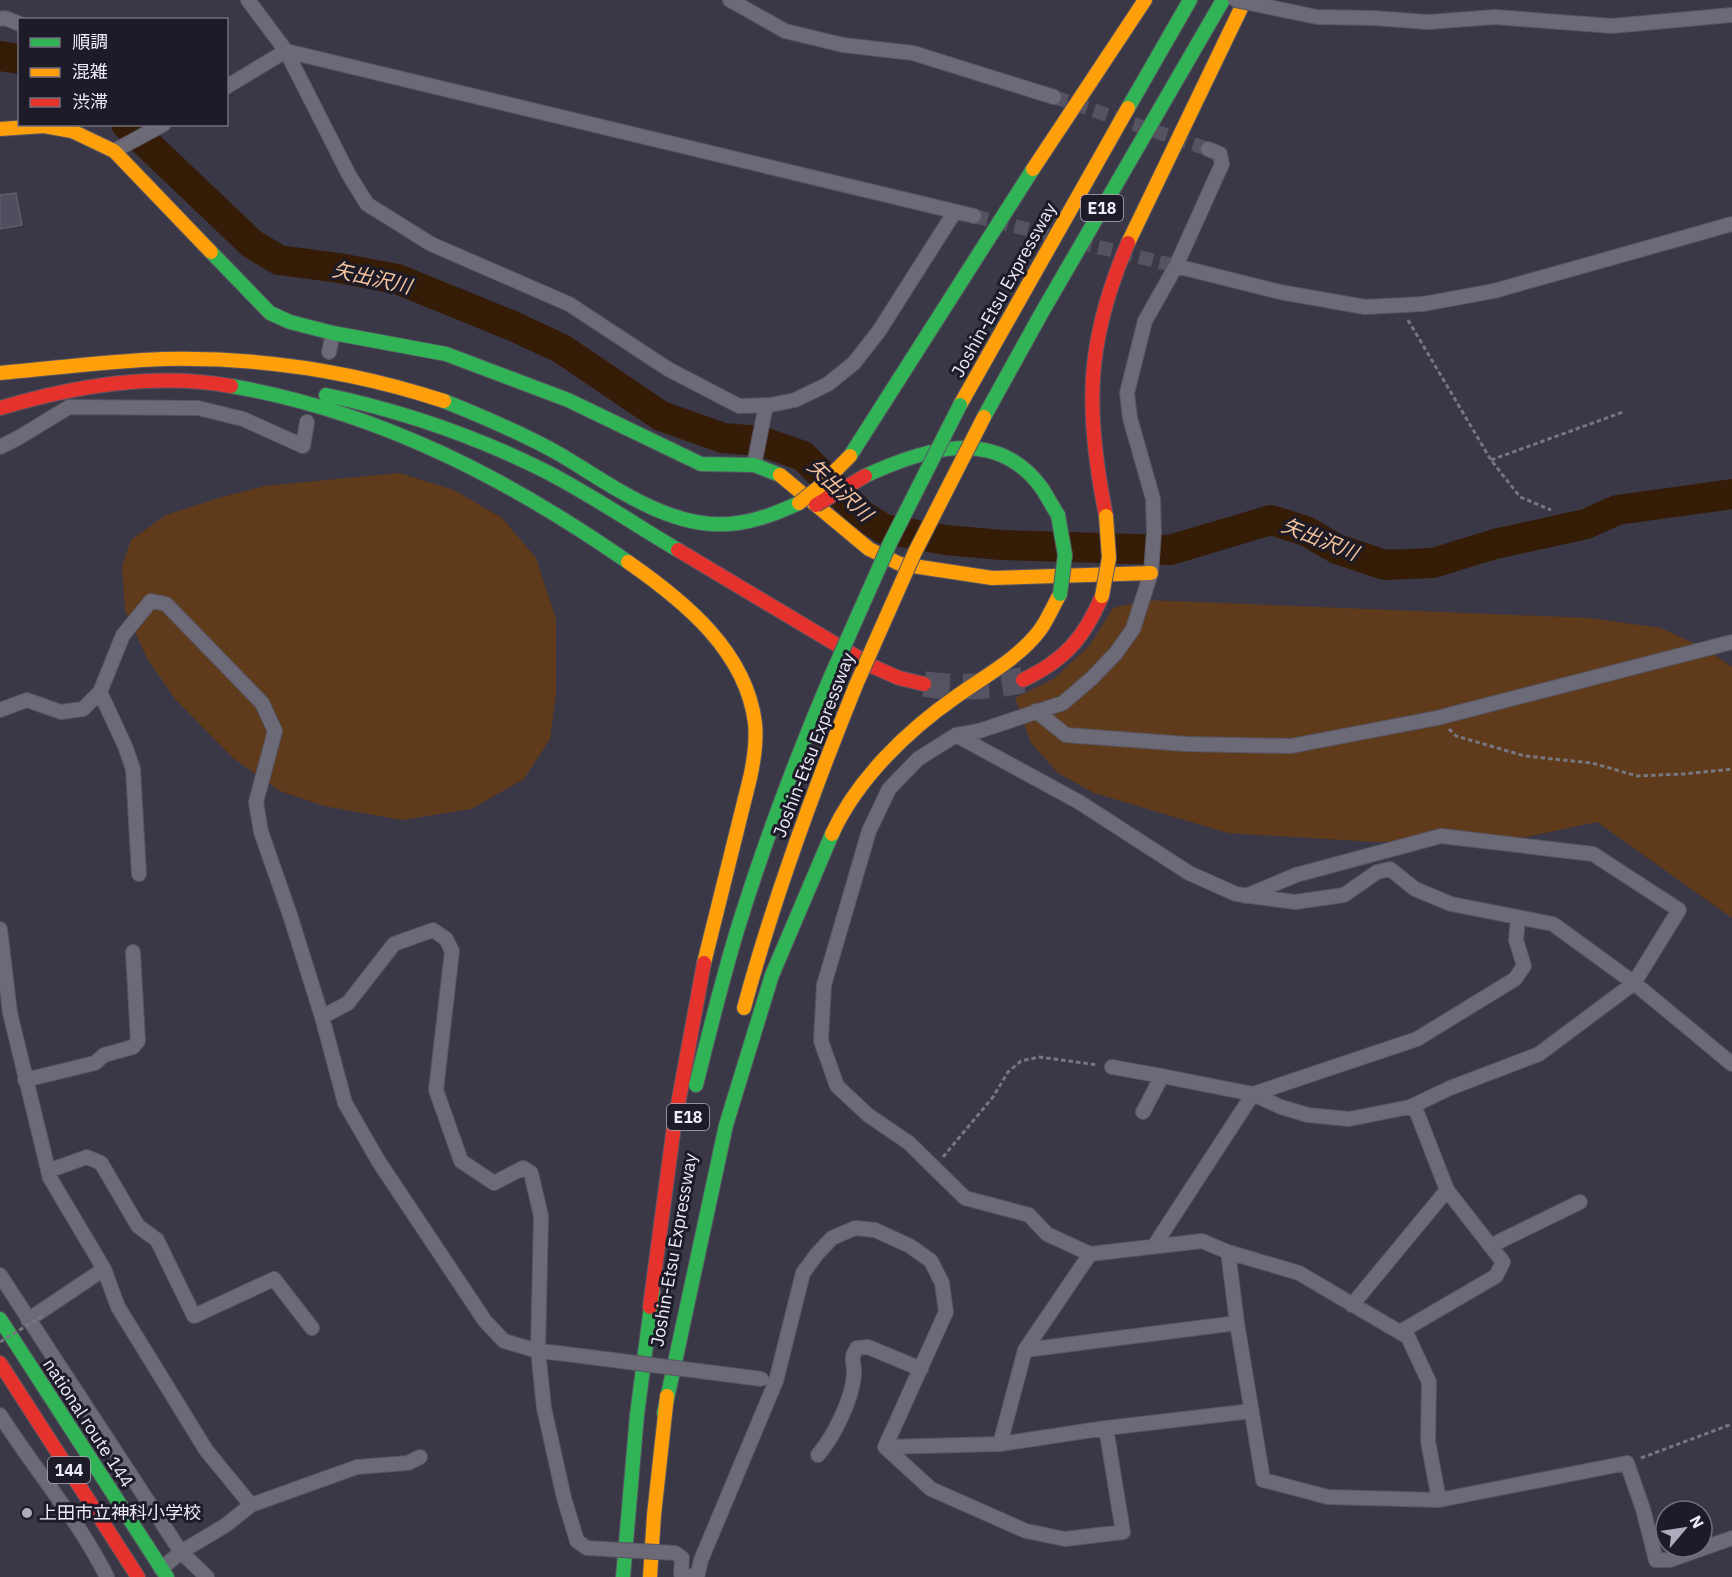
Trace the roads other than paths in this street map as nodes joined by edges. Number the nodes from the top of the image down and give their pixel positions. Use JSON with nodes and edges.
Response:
{"nodes":[{"id":1,"x":248,"y":0,"type":"edge"},
{"id":2,"x":730,"y":0,"type":"edge"},
{"id":3,"x":1145,"y":0,"type":"edge"},
{"id":4,"x":1190,"y":0,"type":"edge"},
{"id":5,"x":1223,"y":0,"type":"edge"},
{"id":6,"x":1235,"y":0,"type":"edge"},
{"id":7,"x":1245,"y":0,"type":"edge"},
{"id":8,"x":1732,"y":15,"type":"edge"},
{"id":9,"x":0,"y":19,"type":"edge"},
{"id":10,"x":18,"y":23,"type":"edge"},
{"id":11,"x":286,"y":51,"type":"junction"},
{"id":12,"x":228,"y":86,"type":"edge"},
{"id":13,"x":1054,"y":97,"type":"tunnel mouth"},
{"id":14,"x":160,"y":126,"type":"edge"},
{"id":15,"x":0,"y":129,"type":"edge"},
{"id":16,"x":1208,"y":148,"type":"tunnel mouth"},
{"id":17,"x":119,"y":149,"type":"junction"},
{"id":18,"x":954,"y":213,"type":"junction"},
{"id":19,"x":974,"y":216,"type":"tunnel mouth"},
{"id":20,"x":1732,"y":224,"type":"edge"},
{"id":21,"x":1176,"y":266,"type":"junction"},
{"id":22,"x":333,"y":333,"type":"junction"},
{"id":23,"x":329,"y":352,"type":"dead end"},
{"id":24,"x":0,"y":373,"type":"edge"},
{"id":25,"x":201,"y":381,"type":"junction"},
{"id":26,"x":0,"y":408,"type":"edge"},
{"id":27,"x":765,"y":410,"type":"junction"},
{"id":28,"x":307,"y":422,"type":"dead end"},
{"id":29,"x":0,"y":447,"type":"edge"},
{"id":30,"x":755,"y":460,"type":"junction"},
{"id":31,"x":802,"y":506,"type":"junction"},
{"id":32,"x":1152,"y":566,"type":"junction"},
{"id":33,"x":1732,"y":642,"type":"edge"},
{"id":34,"x":1023,"y":680,"type":"tunnel mouth"},
{"id":35,"x":924,"y":684,"type":"tunnel mouth"},
{"id":36,"x":100,"y":692,"type":"junction"},
{"id":37,"x":0,"y":710,"type":"edge"},
{"id":38,"x":1036,"y":711,"type":"junction"},
{"id":39,"x":956,"y":735,"type":"junction"},
{"id":40,"x":139,"y":874,"type":"dead end"},
{"id":41,"x":1246,"y":896,"type":"junction"},
{"id":42,"x":1518,"y":917,"type":"junction"},
{"id":43,"x":0,"y":929,"type":"edge"},
{"id":44,"x":133,"y":952,"type":"dead end"},
{"id":45,"x":1634,"y":983,"type":"junction"},
{"id":46,"x":322,"y":1017,"type":"junction"},
{"id":47,"x":741,"y":1022,"type":"dead end"},
{"id":48,"x":730,"y":1064,"type":"dead end"},
{"id":49,"x":1732,"y":1064,"type":"edge"},
{"id":50,"x":1112,"y":1067,"type":"road end"},
{"id":51,"x":1162,"y":1076,"type":"junction"},
{"id":52,"x":25,"y":1080,"type":"junction"},
{"id":53,"x":1254,"y":1095,"type":"junction"},
{"id":54,"x":1414,"y":1105,"type":"junction"},
{"id":55,"x":1143,"y":1112,"type":"dead end"},
{"id":56,"x":48,"y":1171,"type":"junction"},
{"id":57,"x":1447,"y":1190,"type":"junction"},
{"id":58,"x":1580,"y":1202,"type":"dead end"},
{"id":59,"x":1154,"y":1246,"type":"junction"},
{"id":60,"x":1490,"y":1246,"type":"junction"},
{"id":61,"x":1228,"y":1252,"type":"junction"},
{"id":62,"x":1090,"y":1254,"type":"junction"},
{"id":63,"x":104,"y":1269,"type":"junction"},
{"id":64,"x":0,"y":1275,"type":"edge"},
{"id":65,"x":1352,"y":1305,"type":"junction"},
{"id":66,"x":650,"y":1307,"type":"junction"},
{"id":67,"x":0,"y":1319,"type":"edge"},
{"id":68,"x":28,"y":1320,"type":"junction"},
{"id":69,"x":1237,"y":1323,"type":"junction"},
{"id":70,"x":312,"y":1328,"type":"dead end"},
{"id":71,"x":1400,"y":1332,"type":"junction"},
{"id":72,"x":1025,"y":1350,"type":"junction"},
{"id":73,"x":538,"y":1351,"type":"junction"},
{"id":74,"x":0,"y":1363,"type":"edge"},
{"id":75,"x":921,"y":1369,"type":"junction"},
{"id":76,"x":769,"y":1380,"type":"junction"},
{"id":77,"x":1252,"y":1411,"type":"junction"},
{"id":78,"x":664,"y":1413,"type":"junction"},
{"id":79,"x":0,"y":1415,"type":"edge"},
{"id":80,"x":1106,"y":1428,"type":"junction"},
{"id":81,"x":1000,"y":1444,"type":"junction"},
{"id":82,"x":885,"y":1447,"type":"junction"},
{"id":83,"x":818,"y":1455,"type":"dead end"},
{"id":84,"x":420,"y":1457,"type":"dead end"},
{"id":85,"x":1439,"y":1500,"type":"junction"},
{"id":86,"x":251,"y":1505,"type":"junction"},
{"id":87,"x":1732,"y":1538,"type":"edge"},
{"id":88,"x":181,"y":1552,"type":"junction"},
{"id":89,"x":164,"y":1573,"type":"edge"},
{"id":90,"x":107,"y":1577,"type":"edge"},
{"id":91,"x":138,"y":1577,"type":"edge"},
{"id":92,"x":207,"y":1577,"type":"edge"},
{"id":93,"x":622,"y":1577,"type":"edge"},
{"id":94,"x":650,"y":1577,"type":"edge"},
{"id":95,"x":697,"y":1577,"type":"edge"}],
"edges":[{"from":1,"to":11,"type":"street"},
{"from":2,"to":13,"type":"street"},
{"from":3,"to":31,"type":"main road","bridge":true},
{"from":4,"to":66,"type":"main road","name":"Joshin-Etsu Expressway","number":"E18","bridge":true},
{"from":5,"to":47,"type":"main road","name":"Joshin-Etsu Expressway","number":"E18","bridge":true},
{"from":6,"to":8,"type":"street","bridge":true},
{"from":7,"to":34,"type":"main road","bridge":true},
{"from":9,"to":10,"type":"street"},
{"from":11,"to":12,"type":"street"},
{"from":11,"to":18,"type":"street"},
{"from":11,"to":27,"type":"street"},
{"from":14,"to":17,"type":"street"},
{"from":15,"to":17,"type":"main road"},
{"from":16,"to":21,"type":"street"},
{"from":17,"to":22,"type":"main road"},
{"from":18,"to":19,"type":"street"},
{"from":18,"to":27,"type":"street"},
{"from":20,"to":21,"type":"street"},
{"from":21,"to":32,"type":"street"},
{"from":22,"to":23,"type":"street"},
{"from":22,"to":30,"type":"main road"},
{"from":24,"to":31,"type":"main road"},
{"from":25,"to":26,"type":"main road"},
{"from":25,"to":35,"type":"main road"},
{"from":25,"to":66,"type":"main road"},
{"from":27,"to":30,"type":"street"},
{"from":28,"to":29,"type":"street"},
{"from":30,"to":32,"type":"main road"},
{"from":31,"to":78,"type":"main road","bridge":true},
{"from":32,"to":38,"type":"street"},
{"from":33,"to":38,"type":"street"},
{"from":36,"to":37,"type":"street"},
{"from":36,"to":40,"type":"street"},
{"from":36,"to":46,"type":"street"},
{"from":38,"to":39,"type":"street"},
{"from":39,"to":41,"type":"street"},
{"from":39,"to":62,"type":"street"},
{"from":41,"to":42,"type":"street"},
{"from":41,"to":45,"type":"street"},
{"from":42,"to":45,"type":"street"},
{"from":42,"to":53,"type":"street"},
{"from":43,"to":52,"type":"street"},
{"from":44,"to":52,"type":"street"},
{"from":45,"to":49,"type":"street"},
{"from":45,"to":54,"type":"street"},
{"from":46,"to":73,"type":"street"},
{"from":46,"to":73,"type":"street"},
{"from":48,"to":78,"type":"main road","name":"Joshin-Etsu Expressway","number":"E18"},
{"from":50,"to":51,"type":"street"},
{"from":51,"to":53,"type":"street"},
{"from":51,"to":55,"type":"street"},
{"from":52,"to":56,"type":"street"},
{"from":53,"to":54,"type":"street"},
{"from":53,"to":59,"type":"street"},
{"from":54,"to":57,"type":"street"},
{"from":56,"to":63,"type":"street"},
{"from":56,"to":70,"type":"street"},
{"from":57,"to":60,"type":"street"},
{"from":57,"to":65,"type":"street"},
{"from":58,"to":60,"type":"street"},
{"from":59,"to":61,"type":"street"},
{"from":59,"to":62,"type":"street"},
{"from":60,"to":71,"type":"street"},
{"from":61,"to":65,"type":"street"},
{"from":61,"to":69,"type":"street"},
{"from":62,"to":72,"type":"street"},
{"from":63,"to":68,"type":"street"},
{"from":63,"to":86,"type":"street"},
{"from":64,"to":68,"type":"street"},
{"from":65,"to":71,"type":"street"},
{"from":66,"to":93,"type":"main road","name":"Joshin-Etsu Expressway","number":"E18"},
{"from":67,"to":89,"type":"main road","name":"national route 144","number":"144"},
{"from":68,"to":88,"type":"street"},
{"from":69,"to":72,"type":"street"},
{"from":69,"to":77,"type":"street"},
{"from":71,"to":85,"type":"street"},
{"from":72,"to":81,"type":"street"},
{"from":73,"to":76,"type":"street","bridge":true},
{"from":73,"to":95,"type":"street","bridge":true},
{"from":74,"to":91,"type":"main road","number":"144"},
{"from":75,"to":76,"type":"street"},
{"from":75,"to":82,"type":"street"},
{"from":75,"to":83,"type":"street"},
{"from":76,"to":95,"type":"street"},
{"from":77,"to":80,"type":"street"},
{"from":77,"to":85,"type":"street"},
{"from":78,"to":94,"type":"main road","name":"Joshin-Etsu Expressway","number":"E18"},
{"from":79,"to":90,"type":"street"},
{"from":80,"to":81,"type":"street"},
{"from":80,"to":82,"type":"street"},
{"from":81,"to":82,"type":"street"},
{"from":84,"to":86,"type":"street"},
{"from":85,"to":87,"type":"street"},
{"from":86,"to":88,"type":"street"},
{"from":88,"to":89,"type":"street"},
{"from":88,"to":92,"type":"street"}]}
